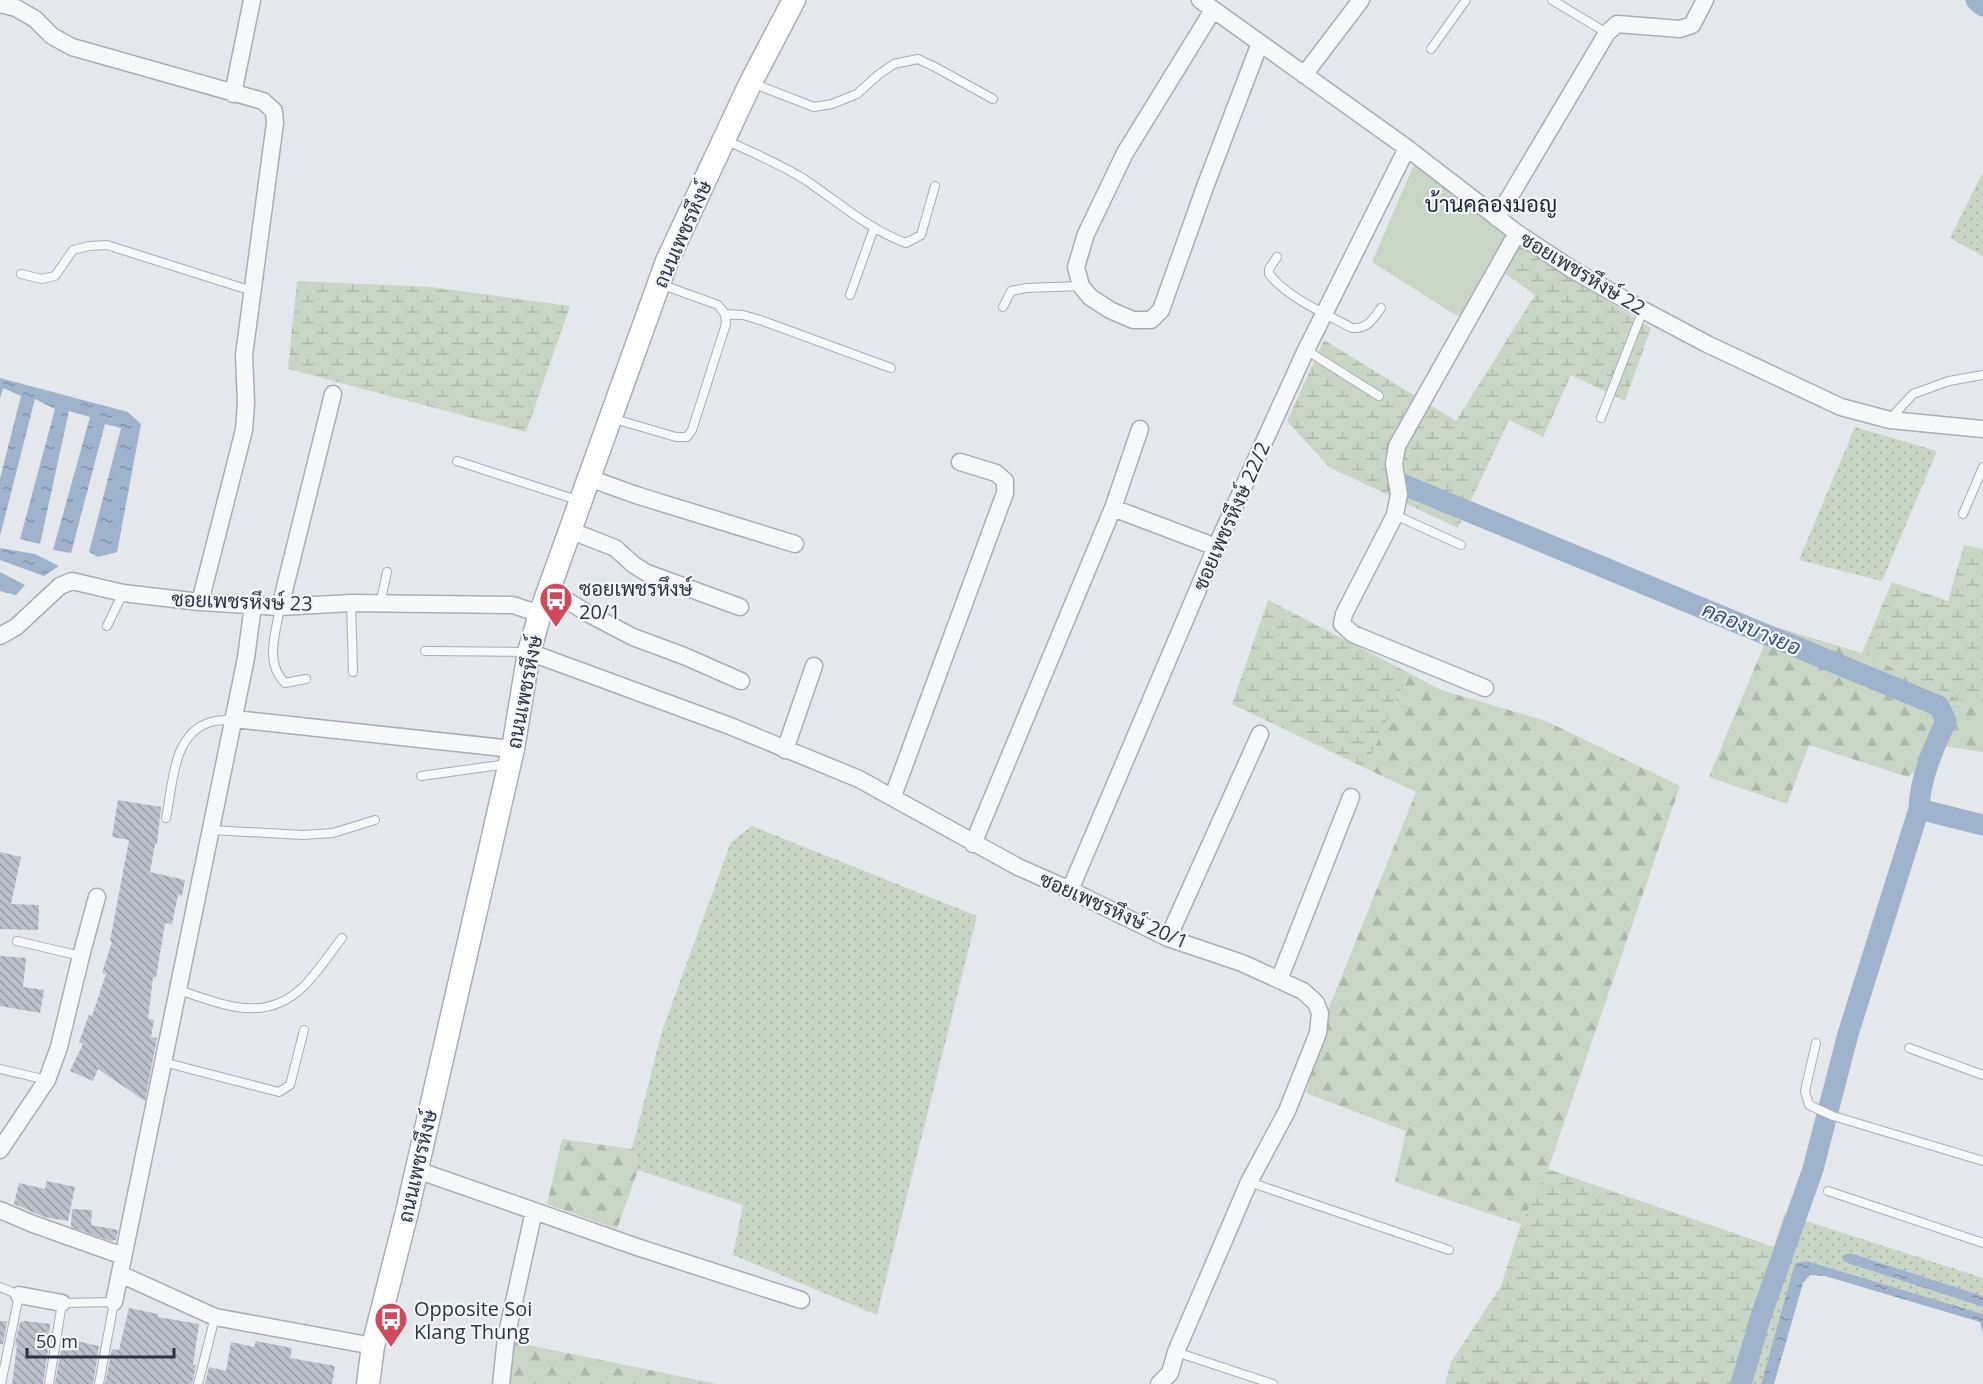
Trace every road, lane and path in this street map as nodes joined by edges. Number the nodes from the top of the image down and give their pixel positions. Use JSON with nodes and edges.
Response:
{"nodes":[{"id":1,"x":252,"y":0,"type":"edge"},
{"id":2,"x":794,"y":0,"type":"edge"},
{"id":3,"x":1361,"y":0,"type":"edge"},
{"id":4,"x":1466,"y":0,"type":"edge"},
{"id":5,"x":1552,"y":0,"type":"edge"},
{"id":6,"x":1705,"y":0,"type":"edge"},
{"id":7,"x":0,"y":4,"type":"edge"},
{"id":8,"x":1206,"y":5,"type":"edge"},
{"id":9,"x":1607,"y":33,"type":"junction"},
{"id":10,"x":1260,"y":44,"type":"junction"},
{"id":11,"x":1431,"y":49,"type":"dead end"},
{"id":12,"x":1304,"y":75,"type":"junction"},
{"id":13,"x":751,"y":82,"type":"junction"},
{"id":14,"x":233,"y":94,"type":"junction"},
{"id":15,"x":993,"y":99,"type":"dead end"},
{"id":16,"x":724,"y":140,"type":"junction"},
{"id":17,"x":1407,"y":148,"type":"junction"},
{"id":18,"x":935,"y":186,"type":"dead end"},
{"id":19,"x":1497,"y":218,"type":"junction"},
{"id":20,"x":874,"y":228,"type":"junction"},
{"id":21,"x":1517,"y":233,"type":"junction"},
{"id":22,"x":1277,"y":257,"type":"dead end"},
{"id":23,"x":21,"y":274,"type":"dead end"},
{"id":24,"x":659,"y":283,"type":"junction"},
{"id":25,"x":1081,"y":286,"type":"junction"},
{"id":26,"x":252,"y":291,"type":"junction"},
{"id":27,"x":850,"y":295,"type":"dead end"},
{"id":28,"x":1004,"y":307,"type":"dead end"},
{"id":29,"x":1381,"y":308,"type":"dead end"},
{"id":30,"x":1643,"y":310,"type":"junction"},
{"id":31,"x":1324,"y":313,"type":"junction"},
{"id":32,"x":725,"y":314,"type":"junction"},
{"id":33,"x":1306,"y":350,"type":"junction"},
{"id":34,"x":891,"y":368,"type":"dead end"},
{"id":35,"x":1983,"y":375,"type":"edge"},
{"id":36,"x":333,"y":394,"type":"dead end"},
{"id":37,"x":1379,"y":396,"type":"dead end"},
{"id":38,"x":610,"y":418,"type":"junction"},
{"id":39,"x":1600,"y":418,"type":"dead end"},
{"id":40,"x":1890,"y":420,"type":"junction"},
{"id":41,"x":1140,"y":429,"type":"dead end"},
{"id":42,"x":1983,"y":429,"type":"edge"},
{"id":43,"x":457,"y":461,"type":"dead end"},
{"id":44,"x":960,"y":462,"type":"dead end"},
{"id":45,"x":1983,"y":466,"type":"edge"},
{"id":46,"x":589,"y":478,"type":"junction"},
{"id":47,"x":580,"y":501,"type":"junction"},
{"id":48,"x":1113,"y":508,"type":"junction"},
{"id":49,"x":1963,"y":514,"type":"dead end"},
{"id":50,"x":1395,"y":515,"type":"junction"},
{"id":51,"x":569,"y":530,"type":"junction"},
{"id":52,"x":795,"y":544,"type":"dead end"},
{"id":53,"x":1461,"y":544,"type":"dead end"},
{"id":54,"x":1216,"y":547,"type":"junction"},
{"id":55,"x":387,"y":572,"type":"dead end"},
{"id":56,"x":548,"y":590,"type":"junction"},
{"id":57,"x":123,"y":593,"type":"junction"},
{"id":58,"x":200,"y":602,"type":"junction"},
{"id":59,"x":351,"y":603,"type":"junction"},
{"id":60,"x":380,"y":604,"type":"junction"},
{"id":61,"x":253,"y":605,"type":"junction"},
{"id":62,"x":280,"y":607,"type":"junction"},
{"id":63,"x":740,"y":607,"type":"dead end"},
{"id":64,"x":540,"y":614,"type":"junction"},
{"id":65,"x":107,"y":626,"type":"dead end"},
{"id":66,"x":0,"y":636,"type":"edge"},
{"id":67,"x":425,"y":651,"type":"dead end"},
{"id":68,"x":529,"y":652,"type":"junction"},
{"id":69,"x":814,"y":666,"type":"dead end"},
{"id":70,"x":353,"y":672,"type":"dead end"},
{"id":71,"x":306,"y":679,"type":"dead end"},
{"id":72,"x":741,"y":681,"type":"dead end"},
{"id":73,"x":1485,"y":688,"type":"dead end"},
{"id":74,"x":234,"y":719,"type":"junction"},
{"id":75,"x":1260,"y":734,"type":"dead end"},
{"id":76,"x":784,"y":750,"type":"junction"},
{"id":77,"x":512,"y":756,"type":"junction"},
{"id":78,"x":422,"y":776,"type":"dead end"},
{"id":79,"x":893,"y":796,"type":"junction"},
{"id":80,"x":1351,"y":797,"type":"dead end"},
{"id":81,"x":166,"y":818,"type":"dead end"},
{"id":82,"x":375,"y":820,"type":"dead end"},
{"id":83,"x":211,"y":830,"type":"junction"},
{"id":84,"x":973,"y":844,"type":"junction"},
{"id":85,"x":1070,"y":890,"type":"junction"},
{"id":86,"x":98,"y":897,"type":"dead end"},
{"id":87,"x":342,"y":938,"type":"dead end"},
{"id":88,"x":1168,"y":938,"type":"junction"},
{"id":89,"x":17,"y":941,"type":"dead end"},
{"id":90,"x":81,"y":956,"type":"junction"},
{"id":91,"x":1279,"y":980,"type":"junction"},
{"id":92,"x":178,"y":990,"type":"junction"},
{"id":93,"x":304,"y":1030,"type":"dead end"},
{"id":94,"x":1815,"y":1043,"type":"dead end"},
{"id":95,"x":1909,"y":1048,"type":"dead end"},
{"id":96,"x":163,"y":1062,"type":"junction"},
{"id":97,"x":0,"y":1069,"type":"edge"},
{"id":98,"x":1983,"y":1075,"type":"edge"},
{"id":99,"x":47,"y":1080,"type":"junction"},
{"id":100,"x":0,"y":1150,"type":"edge"},
{"id":101,"x":1983,"y":1161,"type":"edge"},
{"id":102,"x":417,"y":1170,"type":"junction"},
{"id":103,"x":1250,"y":1182,"type":"junction"},
{"id":104,"x":1828,"y":1191,"type":"dead end"},
{"id":105,"x":0,"y":1210,"type":"edge"},
{"id":106,"x":534,"y":1211,"type":"junction"},
{"id":107,"x":1983,"y":1244,"type":"edge"},
{"id":108,"x":1449,"y":1250,"type":"dead end"},
{"id":109,"x":123,"y":1256,"type":"junction"},
{"id":110,"x":120,"y":1274,"type":"junction"},
{"id":111,"x":0,"y":1287,"type":"edge"},
{"id":112,"x":19,"y":1295,"type":"junction"},
{"id":113,"x":801,"y":1300,"type":"dead end"},
{"id":114,"x":114,"y":1302,"type":"junction"},
{"id":115,"x":62,"y":1303,"type":"junction"},
{"id":116,"x":215,"y":1317,"type":"junction"},
{"id":117,"x":373,"y":1346,"type":"junction"},
{"id":118,"x":1176,"y":1352,"type":"junction"},
{"id":119,"x":1,"y":1384,"type":"edge"},
{"id":120,"x":49,"y":1384,"type":"edge"},
{"id":121,"x":99,"y":1384,"type":"edge"},
{"id":122,"x":198,"y":1384,"type":"edge"},
{"id":123,"x":368,"y":1384,"type":"edge"},
{"id":124,"x":501,"y":1384,"type":"edge"},
{"id":125,"x":1159,"y":1384,"type":"edge"},
{"id":126,"x":1273,"y":1384,"type":"edge"}],
"edges":[{"from":1,"to":14,"type":"street"},
{"from":2,"to":13,"type":"main road","name":"ถนนเพชรหึงษ์"},
{"from":3,"to":12,"type":"street"},
{"from":4,"to":11,"type":"lane"},
{"from":5,"to":9,"type":"lane"},
{"from":6,"to":9,"type":"street"},
{"from":7,"to":14,"type":"street"},
{"from":8,"to":10,"type":"street","name":"ซอยเพชรหึงษ์ 22"},
{"from":8,"to":25,"type":"street"},
{"from":9,"to":19,"type":"street"},
{"from":10,"to":12,"type":"street","name":"ซอยเพชรหึงษ์ 22"},
{"from":10,"to":25,"type":"street"},
{"from":12,"to":17,"type":"street","name":"ซอยเพชรหึงษ์ 22"},
{"from":13,"to":15,"type":"lane"},
{"from":13,"to":16,"type":"main road","name":"ถนนเพชรหึงษ์"},
{"from":14,"to":26,"type":"street"},
{"from":16,"to":20,"type":"lane"},
{"from":16,"to":24,"type":"main road","name":"ถนนเพชรหึงษ์"},
{"from":17,"to":19,"type":"street","name":"ซอยเพชรหึงษ์ 22"},
{"from":17,"to":31,"type":"street","name":"ซอยเพชรหึงษ์ 22/2"},
{"from":18,"to":20,"type":"lane"},
{"from":19,"to":21,"type":"street","name":"ซอยเพชรหึงษ์ 22"},
{"from":20,"to":27,"type":"lane"},
{"from":21,"to":30,"type":"street","name":"ซอยเพชรหึงษ์ 22"},
{"from":21,"to":50,"type":"street"},
{"from":22,"to":31,"type":"lane"},
{"from":23,"to":26,"type":"lane"},
{"from":24,"to":32,"type":"lane"},
{"from":24,"to":38,"type":"main road","name":"ถนนเพชรหึงษ์"},
{"from":25,"to":28,"type":"lane"},
{"from":26,"to":58,"type":"street"},
{"from":29,"to":31,"type":"lane"},
{"from":30,"to":39,"type":"lane"},
{"from":30,"to":40,"type":"street","name":"ซอยเพชรหึงษ์ 22"},
{"from":31,"to":33,"type":"street","name":"ซอยเพชรหึงษ์ 22/2"},
{"from":32,"to":34,"type":"lane"},
{"from":32,"to":38,"type":"lane"},
{"from":33,"to":37,"type":"lane"},
{"from":33,"to":54,"type":"street","name":"ซอยเพชรหึงษ์ 22/2"},
{"from":35,"to":40,"type":"lane"},
{"from":36,"to":62,"type":"street"},
{"from":38,"to":46,"type":"main road","name":"ถนนเพชรหึงษ์"},
{"from":40,"to":42,"type":"street","name":"ซอยเพชรหึงษ์ 22"},
{"from":41,"to":48,"type":"street"},
{"from":43,"to":47,"type":"lane"},
{"from":44,"to":79,"type":"street"},
{"from":45,"to":49,"type":"lane"},
{"from":46,"to":47,"type":"main road","name":"ถนนเพชรหึงษ์"},
{"from":46,"to":52,"type":"street"},
{"from":47,"to":51,"type":"main road","name":"ถนนเพชรหึงษ์"},
{"from":48,"to":54,"type":"street"},
{"from":48,"to":84,"type":"street"},
{"from":50,"to":53,"type":"lane"},
{"from":50,"to":73,"type":"street"},
{"from":51,"to":56,"type":"main road","name":"ถนนเพชรหึงษ์"},
{"from":51,"to":63,"type":"street"},
{"from":54,"to":85,"type":"street","name":"ซอยเพชรหึงษ์ 22/2"},
{"from":55,"to":60,"type":"lane"},
{"from":56,"to":64,"type":"main road","name":"ถนนเพชรหึงษ์"},
{"from":56,"to":72,"type":"street"},
{"from":57,"to":58,"type":"street","name":"ซอยเพชรหึงษ์ 23"},
{"from":57,"to":65,"type":"lane"},
{"from":57,"to":66,"type":"street","name":"ซอยเพชรหึงษ์ 23"},
{"from":58,"to":61,"type":"street","name":"ซอยเพชรหึงษ์ 23"},
{"from":59,"to":60,"type":"street","name":"ซอยเพชรหึงษ์ 23"},
{"from":59,"to":62,"type":"street","name":"ซอยเพชรหึงษ์ 23"},
{"from":59,"to":70,"type":"lane"},
{"from":60,"to":64,"type":"street","name":"ซอยเพชรหึงษ์ 23"},
{"from":61,"to":62,"type":"street","name":"ซอยเพชรหึงษ์ 23"},
{"from":61,"to":74,"type":"street"},
{"from":62,"to":71,"type":"lane"},
{"from":64,"to":68,"type":"main road","name":"ถนนเพชรหึงษ์"},
{"from":67,"to":68,"type":"lane"},
{"from":68,"to":76,"type":"street","name":"ซอยเพชรหึงษ์ 20/1"},
{"from":68,"to":77,"type":"main road","name":"ถนนเพชรหึงษ์"},
{"from":69,"to":76,"type":"street"},
{"from":74,"to":77,"type":"street"},
{"from":74,"to":81,"type":"lane"},
{"from":74,"to":83,"type":"street"},
{"from":75,"to":88,"type":"street"},
{"from":76,"to":79,"type":"street","name":"ซอยเพชรหึงษ์ 20/1"},
{"from":77,"to":78,"type":"lane"},
{"from":77,"to":102,"type":"main road","name":"ถนนเพชรหึงษ์"},
{"from":79,"to":84,"type":"street","name":"ซอยเพชรหึงษ์ 20/1"},
{"from":80,"to":91,"type":"street"},
{"from":82,"to":83,"type":"lane"},
{"from":83,"to":92,"type":"street"},
{"from":84,"to":85,"type":"street","name":"ซอยเพชรหึงษ์ 20/1"},
{"from":85,"to":88,"type":"street","name":"ซอยเพชรหึงษ์ 20/1"},
{"from":86,"to":90,"type":"street"},
{"from":87,"to":92,"type":"lane"},
{"from":88,"to":91,"type":"street","name":"ซอยเพชรหึงษ์ 20/1"},
{"from":89,"to":90,"type":"lane"},
{"from":90,"to":99,"type":"street"},
{"from":91,"to":103,"type":"street","name":"ซอยเพชรหึงษ์ 20/1"},
{"from":92,"to":96,"type":"street"},
{"from":93,"to":96,"type":"lane"},
{"from":94,"to":101,"type":"lane"},
{"from":95,"to":98,"type":"lane"},
{"from":96,"to":109,"type":"street"},
{"from":97,"to":99,"type":"lane"},
{"from":99,"to":100,"type":"street"},
{"from":102,"to":106,"type":"street"},
{"from":102,"to":117,"type":"main road","name":"ถนนเพชรหึงษ์"},
{"from":103,"to":108,"type":"lane"},
{"from":103,"to":118,"type":"street","name":"ซอยเพชรหึงษ์ 20/1"},
{"from":104,"to":107,"type":"lane"},
{"from":105,"to":109,"type":"street"},
{"from":106,"to":113,"type":"street"},
{"from":106,"to":124,"type":"street"},
{"from":109,"to":110,"type":"street"},
{"from":110,"to":114,"type":"street"},
{"from":110,"to":116,"type":"street"},
{"from":111,"to":112,"type":"lane"},
{"from":112,"to":115,"type":"street"},
{"from":112,"to":119,"type":"lane"},
{"from":114,"to":115,"type":"lane"},
{"from":114,"to":121,"type":"lane"},
{"from":115,"to":120,"type":"lane"},
{"from":116,"to":117,"type":"street"},
{"from":116,"to":122,"type":"lane"},
{"from":117,"to":123,"type":"main road","name":"ถนนเพชรหึงษ์"},
{"from":118,"to":125,"type":"street","name":"ซอยเพชรหึงษ์ 20/1"},
{"from":118,"to":126,"type":"lane"}]}
